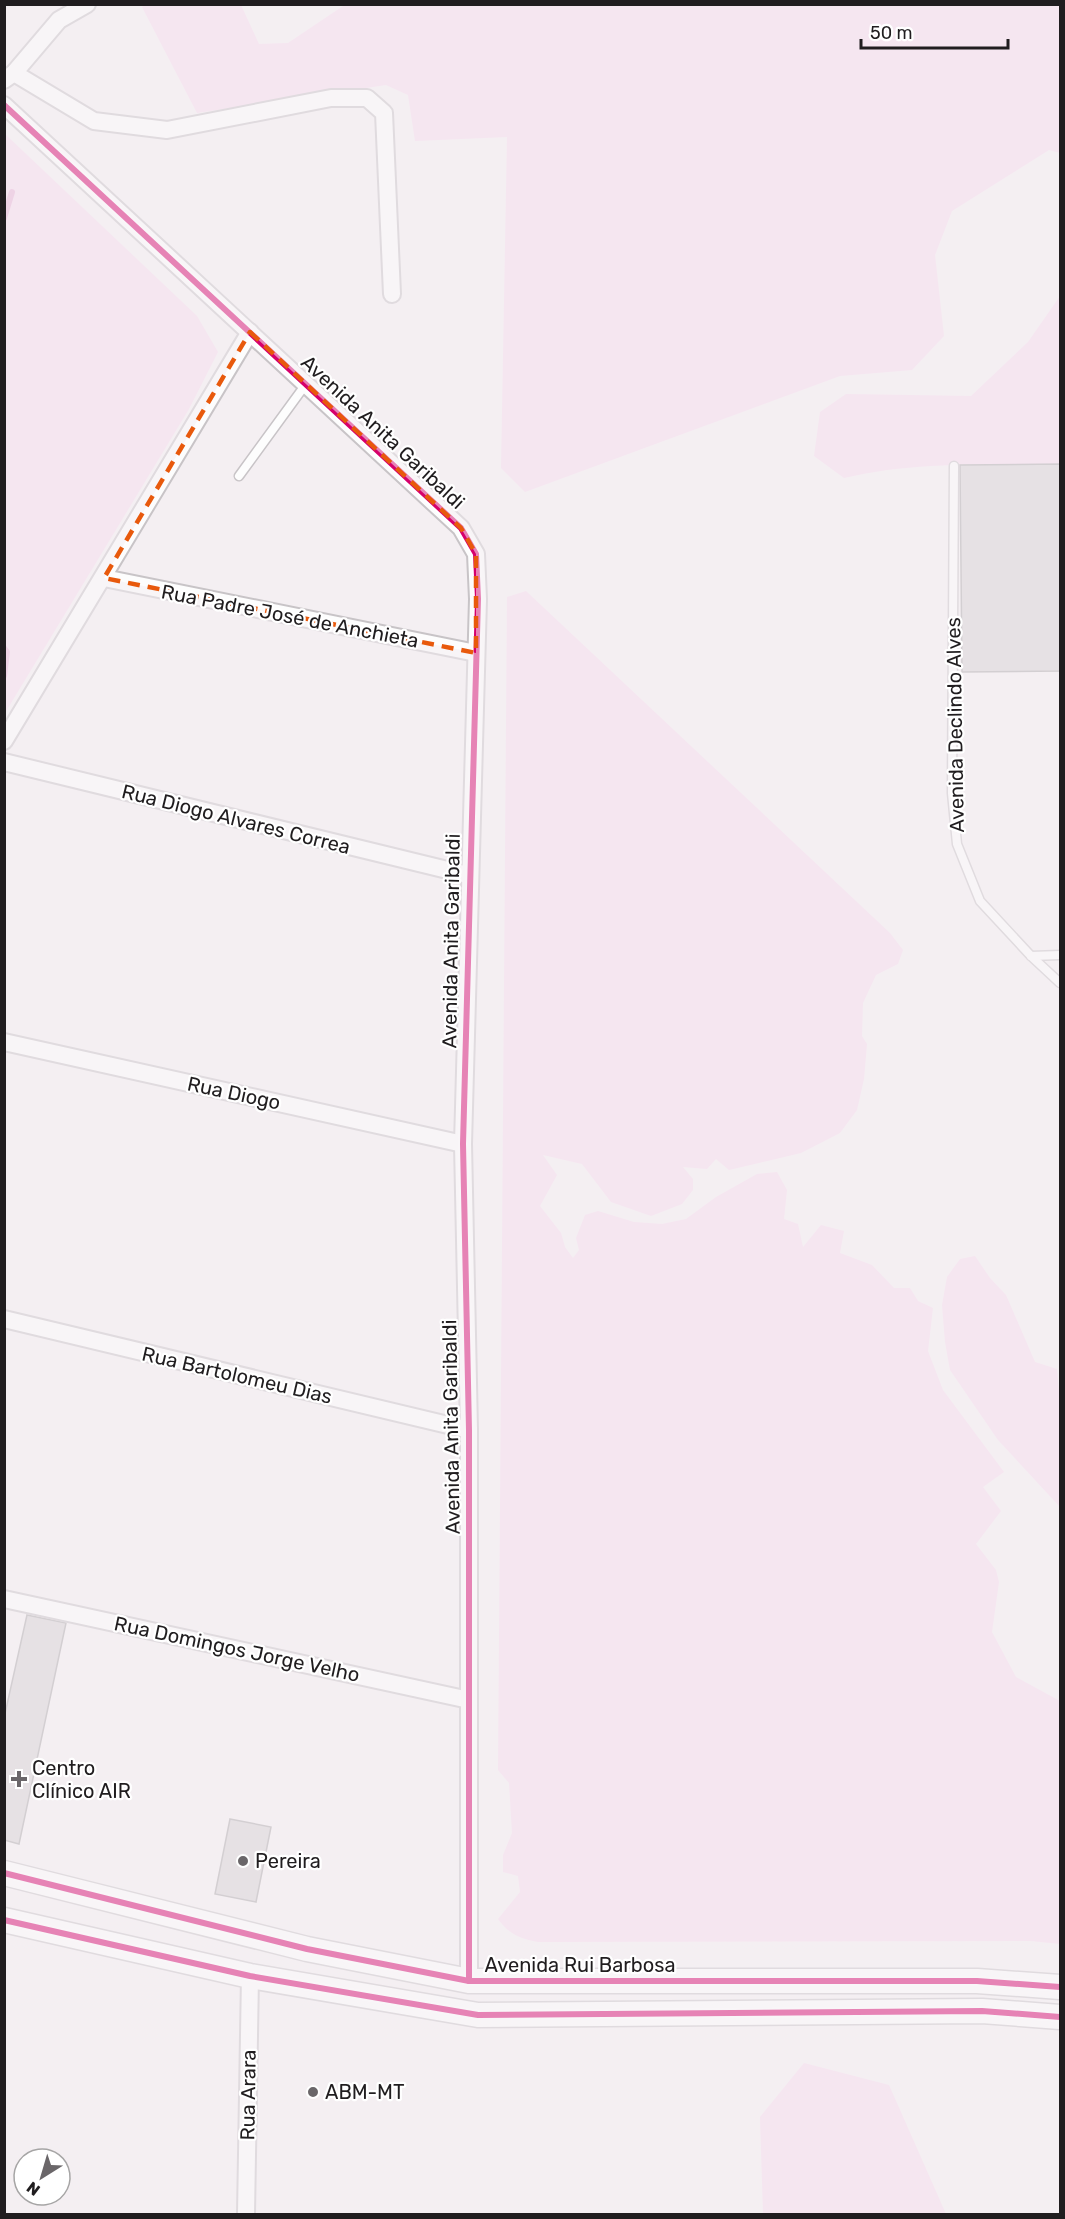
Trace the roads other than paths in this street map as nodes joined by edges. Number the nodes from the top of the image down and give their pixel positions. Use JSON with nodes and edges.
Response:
{"nodes":[{"id":1,"x":87,"y":4,"type":"edge"},
{"id":2,"x":9,"y":76,"type":"edge"},
{"id":3,"x":4,"y":105,"type":"edge"},
{"id":4,"x":392,"y":294,"type":"dead end"},
{"id":5,"x":250,"y":332,"type":"junction"},
{"id":6,"x":306,"y":384,"type":"junction"},
{"id":7,"x":954,"y":466,"type":"dead end"},
{"id":8,"x":239,"y":476,"type":"dead end"},
{"id":9,"x":104,"y":578,"type":"junction"},
{"id":10,"x":476,"y":653,"type":"junction"},
{"id":11,"x":4,"y":741,"type":"edge"},
{"id":12,"x":4,"y":762,"type":"edge"},
{"id":13,"x":468,"y":875,"type":"junction"},
{"id":14,"x":1060,"y":955,"type":"edge"},
{"id":15,"x":1031,"y":956,"type":"junction"},
{"id":16,"x":1060,"y":983,"type":"edge"},
{"id":17,"x":4,"y":1042,"type":"edge"},
{"id":18,"x":463,"y":1144,"type":"junction"},
{"id":19,"x":4,"y":1319,"type":"edge"},
{"id":20,"x":469,"y":1430,"type":"junction"},
{"id":21,"x":4,"y":1599,"type":"edge"},
{"id":22,"x":469,"y":1700,"type":"junction"},
{"id":23,"x":4,"y":1873,"type":"edge"},
{"id":24,"x":4,"y":1920,"type":"edge"},
{"id":25,"x":307,"y":1949,"type":"junction"},
{"id":26,"x":174,"y":1959,"type":"junction"},
{"id":27,"x":250,"y":1976,"type":"junction"},
{"id":28,"x":441,"y":1977,"type":"junction"},
{"id":29,"x":469,"y":1982,"type":"junction"},
{"id":30,"x":1060,"y":1987,"type":"edge"},
{"id":31,"x":352,"y":1995,"type":"junction"},
{"id":32,"x":1060,"y":2017,"type":"edge"},
{"id":33,"x":246,"y":2214,"type":"edge"}],
"edges":[{"from":1,"to":2,"type":"street"},
{"from":2,"to":4,"type":"street"},
{"from":3,"to":5,"type":"street","name":"Avenida Anita Garibaldi"},
{"from":5,"to":6,"type":"street","name":"Avenida Anita Garibaldi"},
{"from":5,"to":9,"type":"street"},
{"from":6,"to":8,"type":"lane"},
{"from":6,"to":10,"type":"street","name":"Avenida Anita Garibaldi"},
{"from":7,"to":15,"type":"lane","name":"Avenida Declindo Alves"},
{"from":9,"to":10,"type":"street","name":"Rua Padre José de Anchieta"},
{"from":9,"to":11,"type":"street"},
{"from":10,"to":13,"type":"street","name":"Avenida Anita Garibaldi"},
{"from":12,"to":13,"type":"street","name":"Rua Diogo Alvares Correa"},
{"from":13,"to":18,"type":"street","name":"Avenida Anita Garibaldi"},
{"from":14,"to":15,"type":"lane"},
{"from":15,"to":16,"type":"lane","name":"Avenida Declindo Alves"},
{"from":17,"to":18,"type":"street","name":"Rua Diogo"},
{"from":18,"to":20,"type":"street","name":"Avenida Anita Garibaldi"},
{"from":19,"to":20,"type":"street","name":"Rua Bartolomeu Dias"},
{"from":20,"to":22,"type":"street","name":"Avenida Anita Garibaldi"},
{"from":21,"to":22,"type":"street","name":"Rua Domingos Jorge Velho"},
{"from":22,"to":29,"type":"street","name":"Avenida Anita Garibaldi"},
{"from":23,"to":25,"type":"main road","name":"Avenida Rui Barbosa"},
{"from":24,"to":26,"type":"main road"},
{"from":25,"to":26,"type":"main road"},
{"from":25,"to":28,"type":"main road","name":"Avenida Rui Barbosa"},
{"from":26,"to":27,"type":"main road"},
{"from":27,"to":31,"type":"main road"},
{"from":27,"to":33,"type":"street","name":"Rua Arara"},
{"from":28,"to":29,"type":"main road","name":"Avenida Rui Barbosa"},
{"from":28,"to":31,"type":"main road"},
{"from":29,"to":30,"type":"main road","name":"Avenida Rui Barbosa"},
{"from":31,"to":32,"type":"main road"}]}
